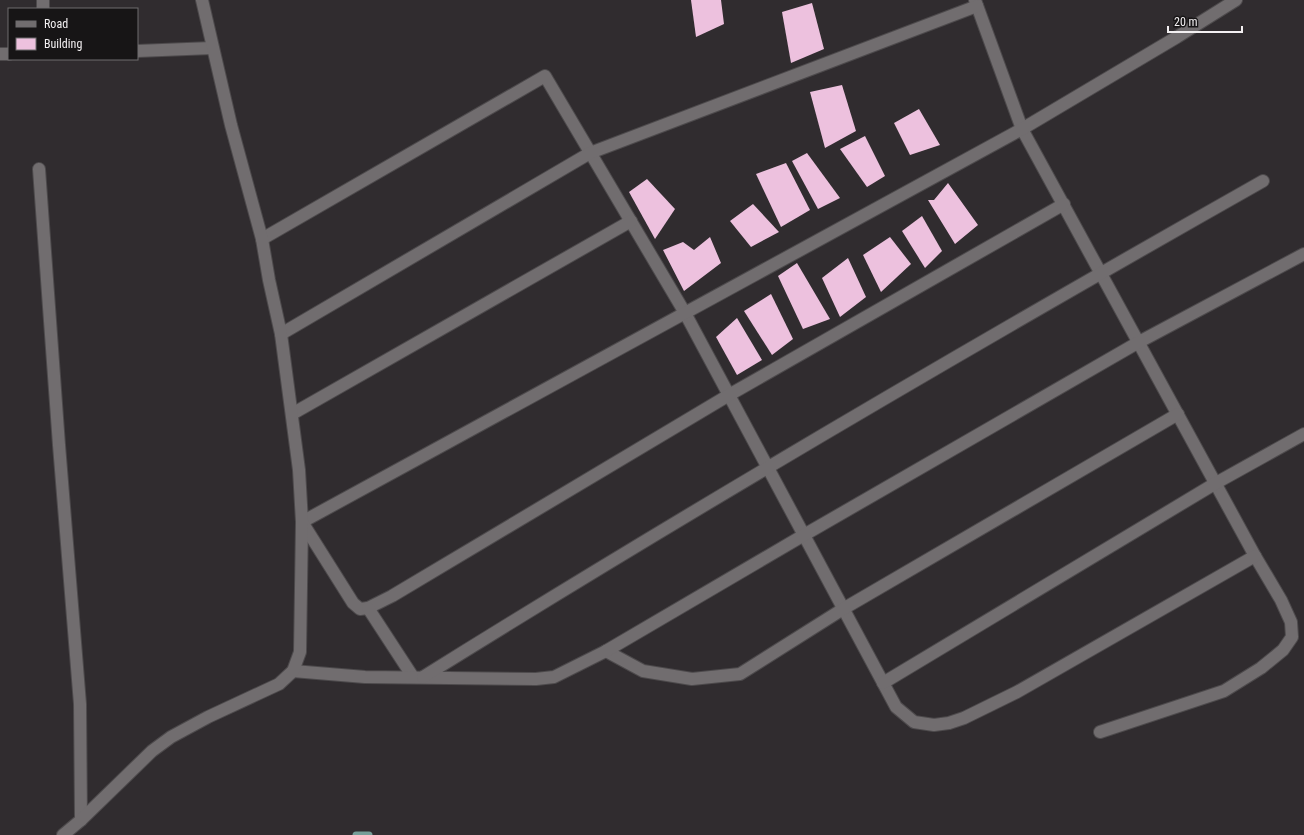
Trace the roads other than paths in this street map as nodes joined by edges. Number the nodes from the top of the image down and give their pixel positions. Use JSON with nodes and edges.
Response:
{"nodes":[{"id":1,"x":202,"y":0,"type":"edge"},
{"id":2,"x":1236,"y":0,"type":"edge"},
{"id":3,"x":976,"y":3,"type":"edge"},
{"id":4,"x":212,"y":48,"type":"junction"},
{"id":5,"x":138,"y":51,"type":"edge"},
{"id":6,"x":1022,"y":129,"type":"junction"},
{"id":7,"x":590,"y":153,"type":"junction"},
{"id":8,"x":39,"y":170,"type":"dead end"},
{"id":9,"x":1263,"y":181,"type":"dead end"},
{"id":10,"x":1064,"y":204,"type":"junction"},
{"id":11,"x":631,"y":221,"type":"junction"},
{"id":12,"x":262,"y":239,"type":"junction"},
{"id":13,"x":1304,"y":254,"type":"edge"},
{"id":14,"x":1101,"y":273,"type":"junction"},
{"id":15,"x":685,"y":313,"type":"junction"},
{"id":16,"x":281,"y":334,"type":"junction"},
{"id":17,"x":1139,"y":342,"type":"junction"},
{"id":18,"x":729,"y":396,"type":"junction"},
{"id":19,"x":292,"y":414,"type":"junction"},
{"id":20,"x":1178,"y":414,"type":"junction"},
{"id":21,"x":1304,"y":434,"type":"edge"},
{"id":22,"x":768,"y":468,"type":"junction"},
{"id":23,"x":1216,"y":483,"type":"junction"},
{"id":24,"x":302,"y":522,"type":"junction"},
{"id":25,"x":804,"y":535,"type":"junction"},
{"id":26,"x":1255,"y":556,"type":"junction"},
{"id":27,"x":368,"y":608,"type":"junction"},
{"id":28,"x":843,"y":609,"type":"junction"},
{"id":29,"x":606,"y":651,"type":"junction"},
{"id":30,"x":293,"y":671,"type":"junction"},
{"id":31,"x":418,"y":677,"type":"junction"},
{"id":32,"x":883,"y":683,"type":"junction"},
{"id":33,"x":1100,"y":732,"type":"dead end"},
{"id":34,"x":81,"y":820,"type":"junction"},
{"id":35,"x":63,"y":835,"type":"edge"}],
"edges":[{"from":1,"to":4,"type":"street"},
{"from":2,"to":6,"type":"street"},
{"from":3,"to":6,"type":"street"},
{"from":3,"to":7,"type":"street"},
{"from":4,"to":5,"type":"street"},
{"from":4,"to":12,"type":"street"},
{"from":6,"to":10,"type":"street"},
{"from":6,"to":15,"type":"street"},
{"from":7,"to":11,"type":"street"},
{"from":7,"to":12,"type":"street"},
{"from":7,"to":16,"type":"street"},
{"from":8,"to":34,"type":"street"},
{"from":9,"to":14,"type":"street"},
{"from":10,"to":14,"type":"street"},
{"from":10,"to":18,"type":"street"},
{"from":11,"to":15,"type":"street"},
{"from":11,"to":19,"type":"street"},
{"from":12,"to":16,"type":"street"},
{"from":13,"to":17,"type":"street"},
{"from":14,"to":17,"type":"street"},
{"from":14,"to":22,"type":"street"},
{"from":15,"to":18,"type":"street"},
{"from":15,"to":24,"type":"street"},
{"from":16,"to":19,"type":"street"},
{"from":17,"to":20,"type":"street"},
{"from":17,"to":25,"type":"street"},
{"from":18,"to":22,"type":"street"},
{"from":18,"to":27,"type":"street"},
{"from":19,"to":24,"type":"street"},
{"from":20,"to":23,"type":"street"},
{"from":20,"to":28,"type":"street"},
{"from":21,"to":23,"type":"street"},
{"from":22,"to":25,"type":"street"},
{"from":22,"to":31,"type":"street"},
{"from":23,"to":26,"type":"street"},
{"from":23,"to":32,"type":"street"},
{"from":24,"to":27,"type":"street"},
{"from":24,"to":30,"type":"street"},
{"from":25,"to":28,"type":"street"},
{"from":25,"to":29,"type":"street"},
{"from":26,"to":32,"type":"street"},
{"from":26,"to":33,"type":"street"},
{"from":27,"to":31,"type":"street"},
{"from":28,"to":29,"type":"street"},
{"from":28,"to":32,"type":"street"},
{"from":29,"to":31,"type":"street"},
{"from":30,"to":31,"type":"street"},
{"from":30,"to":34,"type":"street"},
{"from":34,"to":35,"type":"street"}]}
